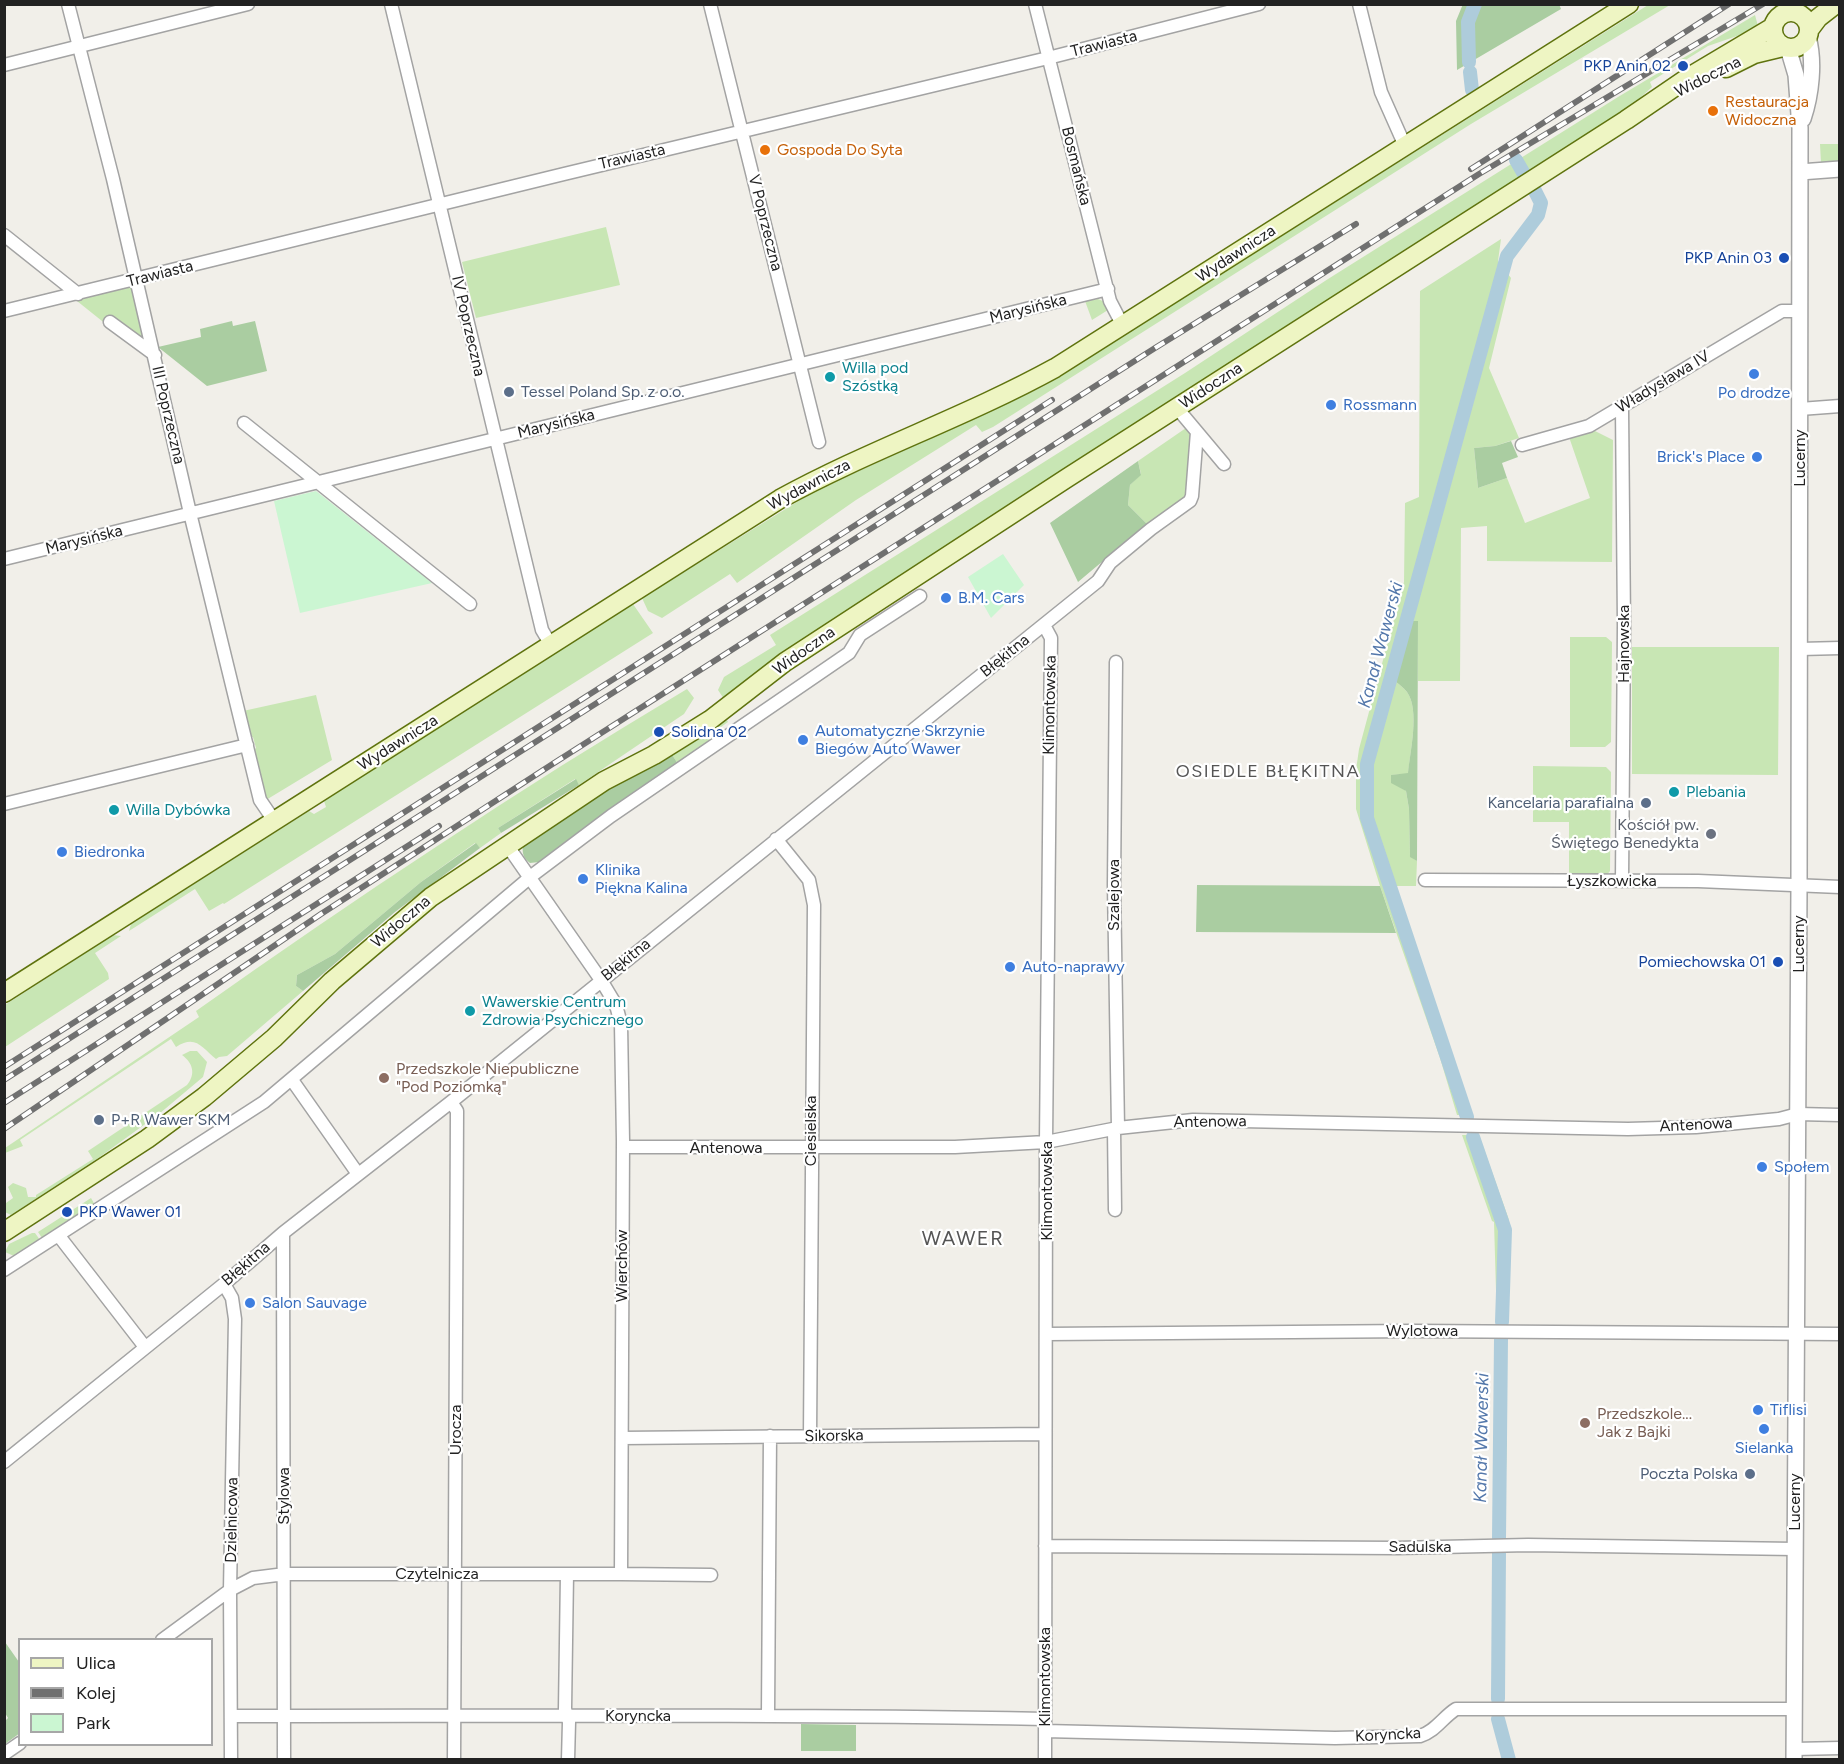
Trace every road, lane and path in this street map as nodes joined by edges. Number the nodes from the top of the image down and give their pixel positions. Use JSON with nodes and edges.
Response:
{"nodes":[{"id":1,"x":68,"y":4,"type":"edge"},
{"id":2,"x":248,"y":4,"type":"edge"},
{"id":3,"x":391,"y":4,"type":"edge"},
{"id":4,"x":710,"y":4,"type":"edge"},
{"id":5,"x":1035,"y":4,"type":"edge"},
{"id":6,"x":1259,"y":4,"type":"edge"},
{"id":7,"x":1359,"y":4,"type":"edge"},
{"id":8,"x":1629,"y":4,"type":"edge"},
{"id":9,"x":1836,"y":4,"type":"edge"},
{"id":10,"x":1802,"y":8,"type":"edge"},
{"id":11,"x":1773,"y":27,"type":"junction"},
{"id":12,"x":1809,"y":33,"type":"junction"},
{"id":13,"x":78,"y":46,"type":"junction"},
{"id":14,"x":1785,"y":47,"type":"junction"},
{"id":15,"x":1048,"y":58,"type":"junction"},
{"id":16,"x":4,"y":64,"type":"edge"},
{"id":17,"x":1803,"y":81,"type":"junction"},
{"id":18,"x":1636,"y":114,"type":"junction"},
{"id":19,"x":742,"y":131,"type":"junction"},
{"id":20,"x":1405,"y":146,"type":"junction"},
{"id":21,"x":1839,"y":169,"type":"edge"},
{"id":22,"x":1800,"y":171,"type":"junction"},
{"id":23,"x":440,"y":205,"type":"junction"},
{"id":24,"x":4,"y":235,"type":"edge"},
{"id":25,"x":136,"y":280,"type":"junction"},
{"id":26,"x":1108,"y":289,"type":"junction"},
{"id":27,"x":78,"y":294,"type":"junction"},
{"id":28,"x":4,"y":311,"type":"edge"},
{"id":29,"x":1800,"y":311,"type":"junction"},
{"id":30,"x":110,"y":322,"type":"dead end"},
{"id":31,"x":1124,"y":326,"type":"junction"},
{"id":32,"x":155,"y":355,"type":"junction"},
{"id":33,"x":799,"y":365,"type":"junction"},
{"id":34,"x":1839,"y":406,"type":"edge"},
{"id":35,"x":1177,"y":408,"type":"junction"},
{"id":36,"x":1622,"y":408,"type":"junction"},
{"id":37,"x":1800,"y":409,"type":"junction"},
{"id":38,"x":244,"y":423,"type":"dead end"},
{"id":39,"x":1197,"y":432,"type":"junction"},
{"id":40,"x":495,"y":439,"type":"junction"},
{"id":41,"x":819,"y":442,"type":"dead end"},
{"id":42,"x":1521,"y":446,"type":"dead end"},
{"id":43,"x":1224,"y":464,"type":"dead end"},
{"id":44,"x":318,"y":483,"type":"junction"},
{"id":45,"x":190,"y":513,"type":"junction"},
{"id":46,"x":4,"y":560,"type":"edge"},
{"id":47,"x":920,"y":596,"type":"dead end"},
{"id":48,"x":470,"y":604,"type":"dead end"},
{"id":49,"x":1044,"y":625,"type":"junction"},
{"id":50,"x":551,"y":645,"type":"junction"},
{"id":51,"x":1839,"y":648,"type":"edge"},
{"id":52,"x":1800,"y":649,"type":"junction"},
{"id":53,"x":1116,"y":662,"type":"dead end"},
{"id":54,"x":247,"y":745,"type":"junction"},
{"id":55,"x":4,"y":804,"type":"edge"},
{"id":56,"x":275,"y":822,"type":"junction"},
{"id":57,"x":776,"y":839,"type":"junction"},
{"id":58,"x":507,"y":845,"type":"junction"},
{"id":59,"x":531,"y":877,"type":"junction"},
{"id":60,"x":1425,"y":880,"type":"dead end"},
{"id":61,"x":1622,"y":881,"type":"junction"},
{"id":62,"x":1799,"y":886,"type":"junction"},
{"id":63,"x":1839,"y":887,"type":"edge"},
{"id":64,"x":601,"y":980,"type":"junction"},
{"id":65,"x":4,"y":993,"type":"edge"},
{"id":66,"x":292,"y":1080,"type":"junction"},
{"id":67,"x":451,"y":1102,"type":"junction"},
{"id":68,"x":1798,"y":1114,"type":"junction"},
{"id":69,"x":1839,"y":1115,"type":"edge"},
{"id":70,"x":1116,"y":1129,"type":"junction"},
{"id":71,"x":1046,"y":1142,"type":"junction"},
{"id":72,"x":623,"y":1147,"type":"junction"},
{"id":73,"x":811,"y":1148,"type":"junction"},
{"id":74,"x":358,"y":1174,"type":"junction"},
{"id":75,"x":1115,"y":1210,"type":"dead end"},
{"id":76,"x":4,"y":1232,"type":"edge"},
{"id":77,"x":283,"y":1233,"type":"junction"},
{"id":78,"x":59,"y":1236,"type":"junction"},
{"id":79,"x":4,"y":1270,"type":"edge"},
{"id":80,"x":224,"y":1284,"type":"junction"},
{"id":81,"x":1047,"y":1334,"type":"junction"},
{"id":82,"x":1796,"y":1334,"type":"junction"},
{"id":83,"x":1839,"y":1334,"type":"edge"},
{"id":84,"x":145,"y":1347,"type":"junction"},
{"id":85,"x":1045,"y":1434,"type":"junction"},
{"id":86,"x":770,"y":1436,"type":"junction"},
{"id":87,"x":810,"y":1436,"type":"junction"},
{"id":88,"x":622,"y":1438,"type":"junction"},
{"id":89,"x":4,"y":1462,"type":"edge"},
{"id":90,"x":1045,"y":1546,"type":"junction"},
{"id":91,"x":1795,"y":1549,"type":"junction"},
{"id":92,"x":285,"y":1574,"type":"junction"},
{"id":93,"x":455,"y":1574,"type":"junction"},
{"id":94,"x":567,"y":1574,"type":"junction"},
{"id":95,"x":621,"y":1574,"type":"junction"},
{"id":96,"x":711,"y":1575,"type":"dead end"},
{"id":97,"x":230,"y":1590,"type":"junction"},
{"id":98,"x":165,"y":1638,"type":"edge"},
{"id":99,"x":1794,"y":1709,"type":"junction"},
{"id":100,"x":768,"y":1714,"type":"junction"},
{"id":101,"x":231,"y":1716,"type":"junction"},
{"id":102,"x":284,"y":1716,"type":"junction"},
{"id":103,"x":567,"y":1716,"type":"junction"},
{"id":104,"x":454,"y":1717,"type":"junction"},
{"id":105,"x":1045,"y":1725,"type":"junction"},
{"id":106,"x":18,"y":1744,"type":"edge"},
{"id":107,"x":1839,"y":1748,"type":"edge"},
{"id":108,"x":4,"y":1754,"type":"edge"},
{"id":109,"x":1794,"y":1754,"type":"edge"},
{"id":110,"x":231,"y":1760,"type":"edge"},
{"id":111,"x":284,"y":1760,"type":"edge"},
{"id":112,"x":454,"y":1760,"type":"edge"},
{"id":113,"x":568,"y":1760,"type":"edge"},
{"id":114,"x":1045,"y":1760,"type":"edge"}],
"edges":[{"from":1,"to":13,"type":"street","name":"III Poprzeczna"},
{"from":2,"to":13,"type":"street"},
{"from":3,"to":23,"type":"street","name":"IV Poprzeczna"},
{"from":4,"to":19,"type":"street","name":"V Poprzeczna"},
{"from":5,"to":15,"type":"street","name":"Bosmańska"},
{"from":6,"to":15,"type":"street","name":"Trawiasta"},
{"from":7,"to":20,"type":"street"},
{"from":8,"to":20,"type":"main road","name":"Wydawnicza"},
{"from":9,"to":12,"type":"main road"},
{"from":10,"to":11,"type":"main road"},
{"from":10,"to":12,"type":"main road"},
{"from":11,"to":14,"type":"main road"},
{"from":11,"to":18,"type":"main road","name":"Widoczna"},
{"from":12,"to":14,"type":"main road"},
{"from":12,"to":17,"type":"street","name":"Lucerny"},
{"from":13,"to":16,"type":"street"},
{"from":13,"to":25,"type":"street","name":"III Poprzeczna"},
{"from":14,"to":17,"type":"street","name":"Lucerny"},
{"from":14,"to":18,"type":"main road","name":"Widoczna"},
{"from":15,"to":19,"type":"street","name":"Trawiasta"},
{"from":15,"to":26,"type":"street","name":"Bosmańska"},
{"from":17,"to":22,"type":"street","name":"Lucerny"},
{"from":18,"to":35,"type":"main road","name":"Widoczna"},
{"from":19,"to":23,"type":"street","name":"Trawiasta"},
{"from":19,"to":33,"type":"street","name":"V Poprzeczna"},
{"from":20,"to":31,"type":"main road","name":"Wydawnicza"},
{"from":21,"to":22,"type":"street"},
{"from":22,"to":29,"type":"street","name":"Lucerny"},
{"from":23,"to":25,"type":"street","name":"Trawiasta"},
{"from":23,"to":40,"type":"street","name":"IV Poprzeczna"},
{"from":24,"to":27,"type":"street"},
{"from":25,"to":27,"type":"street","name":"Trawiasta"},
{"from":25,"to":32,"type":"street","name":"III Poprzeczna"},
{"from":26,"to":31,"type":"street","name":"Bosmańska"},
{"from":26,"to":33,"type":"street","name":"Marysińska"},
{"from":27,"to":28,"type":"street","name":"Trawiasta"},
{"from":29,"to":36,"type":"street","name":"Władysława IV"},
{"from":29,"to":37,"type":"street","name":"Lucerny"},
{"from":30,"to":32,"type":"street"},
{"from":31,"to":50,"type":"main road","name":"Wydawnicza"},
{"from":32,"to":45,"type":"street","name":"III Poprzeczna"},
{"from":33,"to":40,"type":"street","name":"Marysińska"},
{"from":33,"to":41,"type":"street","name":"V Poprzeczna"},
{"from":34,"to":37,"type":"street"},
{"from":35,"to":39,"type":"street"},
{"from":35,"to":58,"type":"main road","name":"Widoczna"},
{"from":36,"to":42,"type":"street","name":"Władysława IV"},
{"from":36,"to":61,"type":"street","name":"Hajnowska"},
{"from":37,"to":52,"type":"street","name":"Lucerny"},
{"from":38,"to":44,"type":"street"},
{"from":39,"to":43,"type":"street"},
{"from":39,"to":49,"type":"street","name":"Błękitna"},
{"from":40,"to":44,"type":"street","name":"Marysińska"},
{"from":40,"to":50,"type":"street","name":"IV Poprzeczna"},
{"from":44,"to":45,"type":"street","name":"Marysińska"},
{"from":44,"to":48,"type":"street"},
{"from":45,"to":46,"type":"street","name":"Marysińska"},
{"from":45,"to":54,"type":"street","name":"III Poprzeczna"},
{"from":47,"to":59,"type":"street","name":"Widoczna"},
{"from":49,"to":57,"type":"street","name":"Błękitna"},
{"from":49,"to":71,"type":"street","name":"Klimontowska"},
{"from":50,"to":56,"type":"main road","name":"Wydawnicza"},
{"from":51,"to":52,"type":"street"},
{"from":52,"to":62,"type":"street","name":"Lucerny"},
{"from":53,"to":70,"type":"street","name":"Szalejowa"},
{"from":54,"to":55,"type":"street"},
{"from":54,"to":56,"type":"street","name":"III Poprzeczna"},
{"from":56,"to":65,"type":"main road","name":"Wydawnicza"},
{"from":57,"to":64,"type":"street","name":"Błękitna"},
{"from":57,"to":73,"type":"street","name":"Ciesielska"},
{"from":58,"to":59,"type":"street","name":"Wierchów"},
{"from":58,"to":76,"type":"main road","name":"Widoczna"},
{"from":59,"to":64,"type":"street","name":"Wierchów"},
{"from":59,"to":66,"type":"street","name":"Widoczna"},
{"from":60,"to":61,"type":"street","name":"Łyszkowicka"},
{"from":61,"to":62,"type":"street","name":"Łyszkowicka"},
{"from":62,"to":63,"type":"street","name":"Łyszkowicka"},
{"from":62,"to":68,"type":"street","name":"Lucerny"},
{"from":64,"to":67,"type":"street","name":"Błękitna"},
{"from":64,"to":72,"type":"street","name":"Wierchów"},
{"from":66,"to":74,"type":"street"},
{"from":66,"to":78,"type":"street","name":"Widoczna"},
{"from":67,"to":74,"type":"street","name":"Błękitna"},
{"from":67,"to":93,"type":"street","name":"Urocza"},
{"from":68,"to":69,"type":"street","name":"Antenowa"},
{"from":68,"to":70,"type":"street","name":"Antenowa"},
{"from":68,"to":82,"type":"street","name":"Lucerny"},
{"from":70,"to":71,"type":"street","name":"Antenowa"},
{"from":70,"to":75,"type":"street","name":"Szalejowa"},
{"from":71,"to":73,"type":"street","name":"Antenowa"},
{"from":71,"to":81,"type":"street","name":"Klimontowska"},
{"from":72,"to":73,"type":"street","name":"Antenowa"},
{"from":72,"to":88,"type":"street","name":"Wierchów"},
{"from":73,"to":87,"type":"street","name":"Ciesielska"},
{"from":74,"to":77,"type":"street","name":"Błękitna"},
{"from":77,"to":80,"type":"street","name":"Błękitna"},
{"from":77,"to":92,"type":"street","name":"Stylowa"},
{"from":78,"to":79,"type":"street","name":"Widoczna"},
{"from":78,"to":84,"type":"street"},
{"from":80,"to":84,"type":"street","name":"Błękitna"},
{"from":80,"to":97,"type":"street","name":"Dzielnicowa"},
{"from":81,"to":82,"type":"street","name":"Wylotowa"},
{"from":81,"to":85,"type":"street","name":"Klimontowska"},
{"from":82,"to":83,"type":"street","name":"Wylotowa"},
{"from":82,"to":91,"type":"street","name":"Lucerny"},
{"from":84,"to":89,"type":"street","name":"Błękitna"},
{"from":85,"to":87,"type":"street","name":"Sikorska"},
{"from":85,"to":90,"type":"street","name":"Klimontowska"},
{"from":86,"to":87,"type":"street","name":"Sikorska"},
{"from":86,"to":88,"type":"street","name":"Sikorska"},
{"from":86,"to":100,"type":"street"},
{"from":88,"to":95,"type":"street","name":"Wierchów"},
{"from":90,"to":91,"type":"street","name":"Sadulska"},
{"from":90,"to":105,"type":"street","name":"Klimontowska"},
{"from":91,"to":99,"type":"street","name":"Lucerny"},
{"from":92,"to":93,"type":"street","name":"Czytelnicza"},
{"from":92,"to":97,"type":"street","name":"Czytelnicza"},
{"from":92,"to":102,"type":"street","name":"Stylowa"},
{"from":93,"to":94,"type":"street","name":"Czytelnicza"},
{"from":93,"to":104,"type":"street","name":"Urocza"},
{"from":94,"to":95,"type":"street","name":"Czytelnicza"},
{"from":94,"to":103,"type":"street"},
{"from":95,"to":96,"type":"street","name":"Czytelnicza"},
{"from":97,"to":98,"type":"street"},
{"from":97,"to":101,"type":"street","name":"Dzielnicowa"},
{"from":99,"to":105,"type":"street","name":"Koryncka"},
{"from":99,"to":109,"type":"street","name":"Lucerny"},
{"from":100,"to":103,"type":"street","name":"Koryncka"},
{"from":100,"to":105,"type":"street","name":"Koryncka"},
{"from":101,"to":102,"type":"street","name":"Koryncka"},
{"from":101,"to":110,"type":"street","name":"Dzielnicowa"},
{"from":102,"to":104,"type":"street","name":"Koryncka"},
{"from":102,"to":111,"type":"street","name":"Stylowa"},
{"from":103,"to":104,"type":"street","name":"Koryncka"},
{"from":103,"to":113,"type":"street"},
{"from":104,"to":112,"type":"street","name":"Urocza"},
{"from":105,"to":114,"type":"street","name":"Klimontowska"},
{"from":106,"to":108,"type":"street"},
{"from":107,"to":109,"type":"street"}]}
